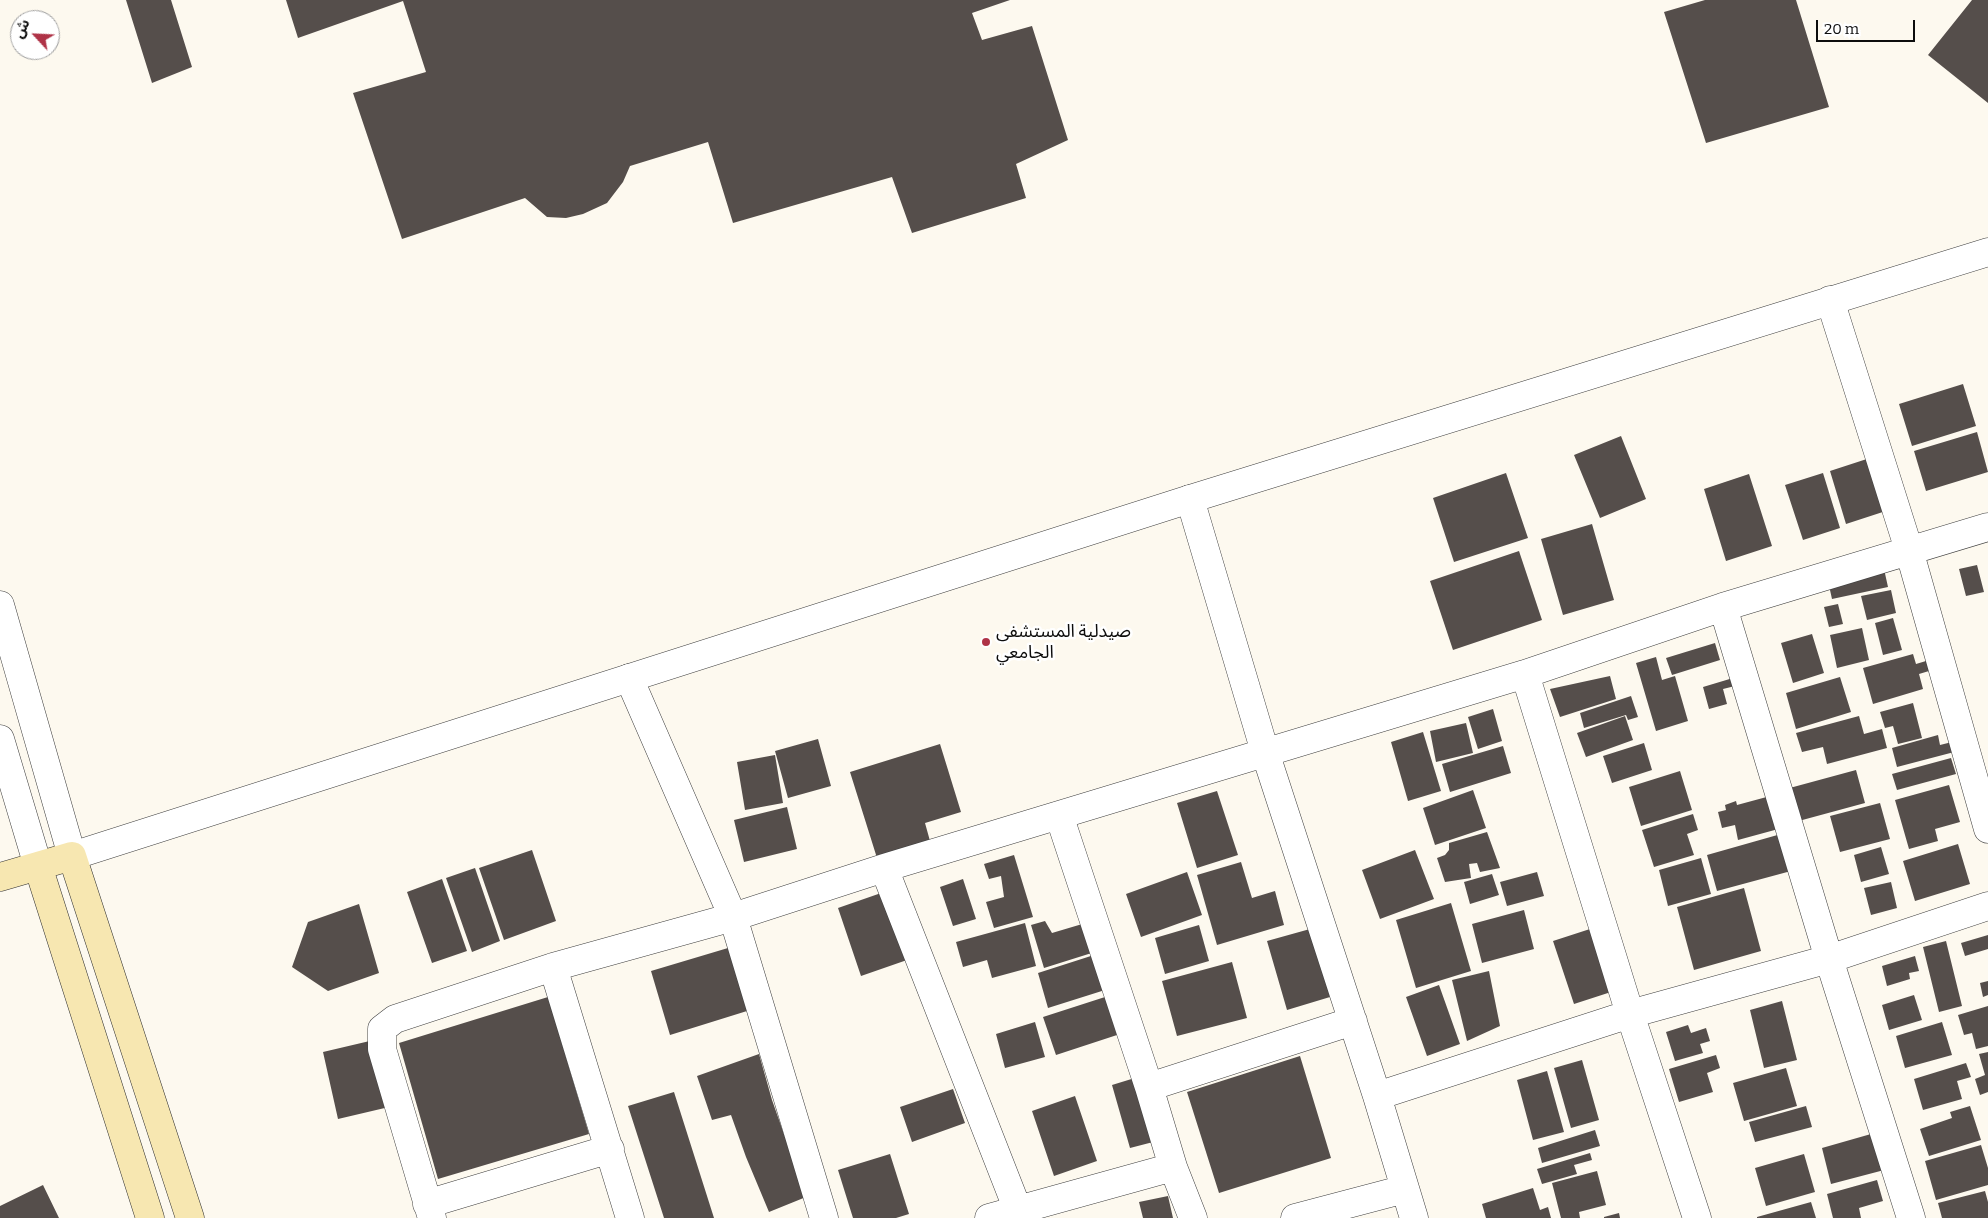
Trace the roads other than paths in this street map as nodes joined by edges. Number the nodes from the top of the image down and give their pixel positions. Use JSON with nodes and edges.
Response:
{"nodes":[{"id":1,"x":1988,"y":252,"type":"edge"},
{"id":2,"x":1830,"y":300,"type":"junction"},
{"id":3,"x":1190,"y":499,"type":"junction"},
{"id":4,"x":1988,"y":527,"type":"edge"},
{"id":5,"x":1909,"y":550,"type":"junction"},
{"id":6,"x":0,"y":604,"type":"edge"},
{"id":7,"x":1723,"y":607,"type":"junction"},
{"id":8,"x":1525,"y":674,"type":"junction"},
{"id":9,"x":629,"y":678,"type":"junction"},
{"id":10,"x":0,"y":739,"type":"edge"},
{"id":11,"x":1265,"y":752,"type":"junction"},
{"id":12,"x":1059,"y":815,"type":"junction"},
{"id":13,"x":1988,"y":829,"type":"edge"},
{"id":14,"x":72,"y":856,"type":"junction"},
{"id":15,"x":38,"y":866,"type":"junction"},
{"id":16,"x":884,"y":868,"type":"junction"},
{"id":17,"x":0,"y":877,"type":"edge"},
{"id":18,"x":1988,"y":906,"type":"edge"},
{"id":19,"x":733,"y":916,"type":"junction"},
{"id":20,"x":1829,"y":959,"type":"junction"},
{"id":21,"x":553,"y":967,"type":"junction"},
{"id":22,"x":1630,"y":1014,"type":"junction"},
{"id":23,"x":1353,"y":1020,"type":"junction"},
{"id":24,"x":1149,"y":1087,"type":"junction"},
{"id":25,"x":1377,"y":1096,"type":"junction"},
{"id":26,"x":610,"y":1149,"type":"junction"},
{"id":27,"x":1173,"y":1167,"type":"junction"},
{"id":28,"x":1406,"y":1189,"type":"junction"},
{"id":29,"x":430,"y":1211,"type":"edge"},
{"id":30,"x":1020,"y":1214,"type":"edge"},
{"id":31,"x":150,"y":1218,"type":"edge"},
{"id":32,"x":190,"y":1218,"type":"edge"},
{"id":33,"x":630,"y":1218,"type":"edge"},
{"id":34,"x":824,"y":1218,"type":"edge"},
{"id":35,"x":989,"y":1218,"type":"edge"},
{"id":36,"x":1193,"y":1218,"type":"edge"},
{"id":37,"x":1295,"y":1218,"type":"edge"},
{"id":38,"x":1414,"y":1218,"type":"edge"},
{"id":39,"x":1697,"y":1218,"type":"edge"},
{"id":40,"x":1911,"y":1218,"type":"edge"}],
"edges":[{"from":1,"to":2,"type":"street"},
{"from":2,"to":3,"type":"street"},
{"from":2,"to":5,"type":"street"},
{"from":3,"to":9,"type":"street"},
{"from":3,"to":11,"type":"street"},
{"from":4,"to":5,"type":"street"},
{"from":5,"to":7,"type":"street"},
{"from":5,"to":13,"type":"street"},
{"from":6,"to":14,"type":"street"},
{"from":7,"to":8,"type":"street"},
{"from":7,"to":20,"type":"street"},
{"from":8,"to":11,"type":"street"},
{"from":8,"to":22,"type":"street"},
{"from":9,"to":14,"type":"street"},
{"from":9,"to":19,"type":"street"},
{"from":10,"to":15,"type":"street"},
{"from":11,"to":12,"type":"street"},
{"from":11,"to":23,"type":"street"},
{"from":12,"to":16,"type":"street"},
{"from":12,"to":24,"type":"street"},
{"from":14,"to":15,"type":"main road"},
{"from":14,"to":32,"type":"main road"},
{"from":15,"to":17,"type":"main road"},
{"from":15,"to":31,"type":"main road"},
{"from":16,"to":19,"type":"street"},
{"from":16,"to":30,"type":"street"},
{"from":18,"to":20,"type":"street"},
{"from":19,"to":21,"type":"street"},
{"from":19,"to":34,"type":"street"},
{"from":20,"to":22,"type":"street"},
{"from":20,"to":40,"type":"street"},
{"from":21,"to":26,"type":"street"},
{"from":21,"to":29,"type":"street"},
{"from":22,"to":25,"type":"street"},
{"from":22,"to":39,"type":"street"},
{"from":23,"to":24,"type":"street"},
{"from":23,"to":25,"type":"street"},
{"from":24,"to":27,"type":"street"},
{"from":25,"to":28,"type":"street"},
{"from":26,"to":29,"type":"street"},
{"from":26,"to":33,"type":"street"},
{"from":27,"to":30,"type":"street"},
{"from":27,"to":36,"type":"street"},
{"from":28,"to":37,"type":"street"},
{"from":28,"to":38,"type":"street"},
{"from":30,"to":35,"type":"street"}]}
